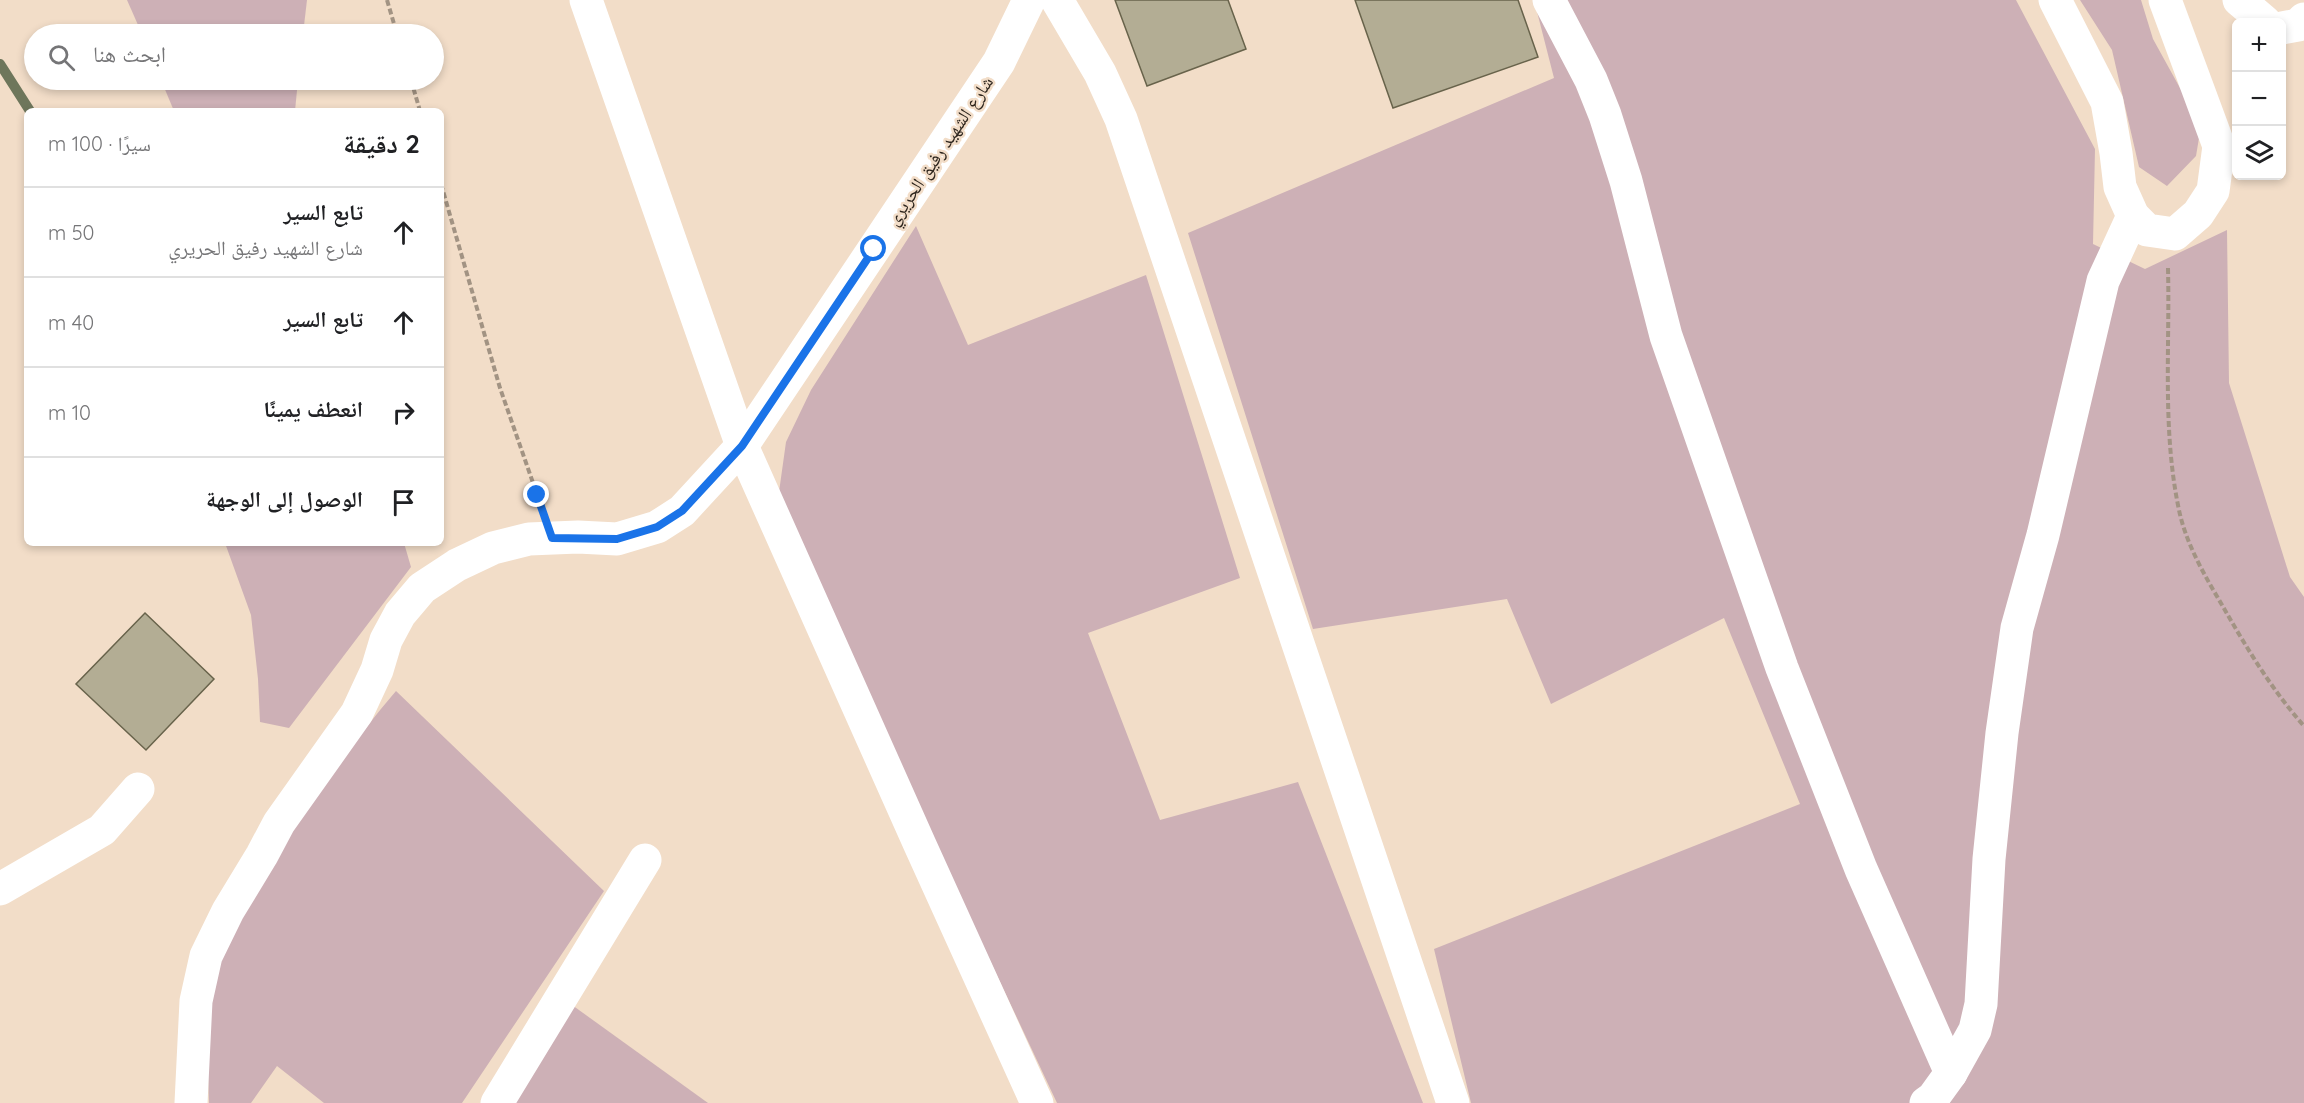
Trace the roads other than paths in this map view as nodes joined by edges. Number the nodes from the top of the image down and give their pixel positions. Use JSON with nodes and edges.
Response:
{"nodes":[{"id":1,"x":586,"y":0,"type":"edge"},
{"id":2,"x":1029,"y":0,"type":"edge"},
{"id":3,"x":1057,"y":0,"type":"edge"},
{"id":4,"x":1549,"y":0,"type":"edge"},
{"id":5,"x":2055,"y":0,"type":"edge"},
{"id":6,"x":2165,"y":0,"type":"edge"},
{"id":7,"x":2239,"y":0,"type":"edge"},
{"id":8,"x":2260,"y":18,"type":"edge"},
{"id":9,"x":2304,"y":19,"type":"edge"},
{"id":10,"x":2286,"y":27,"type":"edge"},
{"id":11,"x":2133,"y":216,"type":"junction"},
{"id":12,"x":742,"y":446,"type":"junction"},
{"id":13,"x":138,"y":789,"type":"dead end"},
{"id":14,"x":645,"y":860,"type":"dead end"},
{"id":15,"x":0,"y":890,"type":"edge"},
{"id":16,"x":1951,"y":1073,"type":"junction"},
{"id":17,"x":191,"y":1103,"type":"edge"},
{"id":18,"x":497,"y":1103,"type":"edge"},
{"id":19,"x":1037,"y":1103,"type":"edge"},
{"id":20,"x":1453,"y":1103,"type":"edge"},
{"id":21,"x":1926,"y":1103,"type":"edge"}],
"edges":[{"from":1,"to":12,"type":"street"},
{"from":2,"to":12,"type":"street","name":"شارع الشهيد رفيق الحريري"},
{"from":3,"to":20,"type":"street"},
{"from":4,"to":16,"type":"street"},
{"from":5,"to":11,"type":"street"},
{"from":6,"to":11,"type":"street"},
{"from":7,"to":8,"type":"street"},
{"from":9,"to":10,"type":"street"},
{"from":11,"to":16,"type":"street"},
{"from":12,"to":17,"type":"street","name":"شارع الشهيد رفيق الحريري"},
{"from":12,"to":19,"type":"street"},
{"from":13,"to":15,"type":"street"},
{"from":14,"to":18,"type":"street"},
{"from":16,"to":21,"type":"street"}]}
